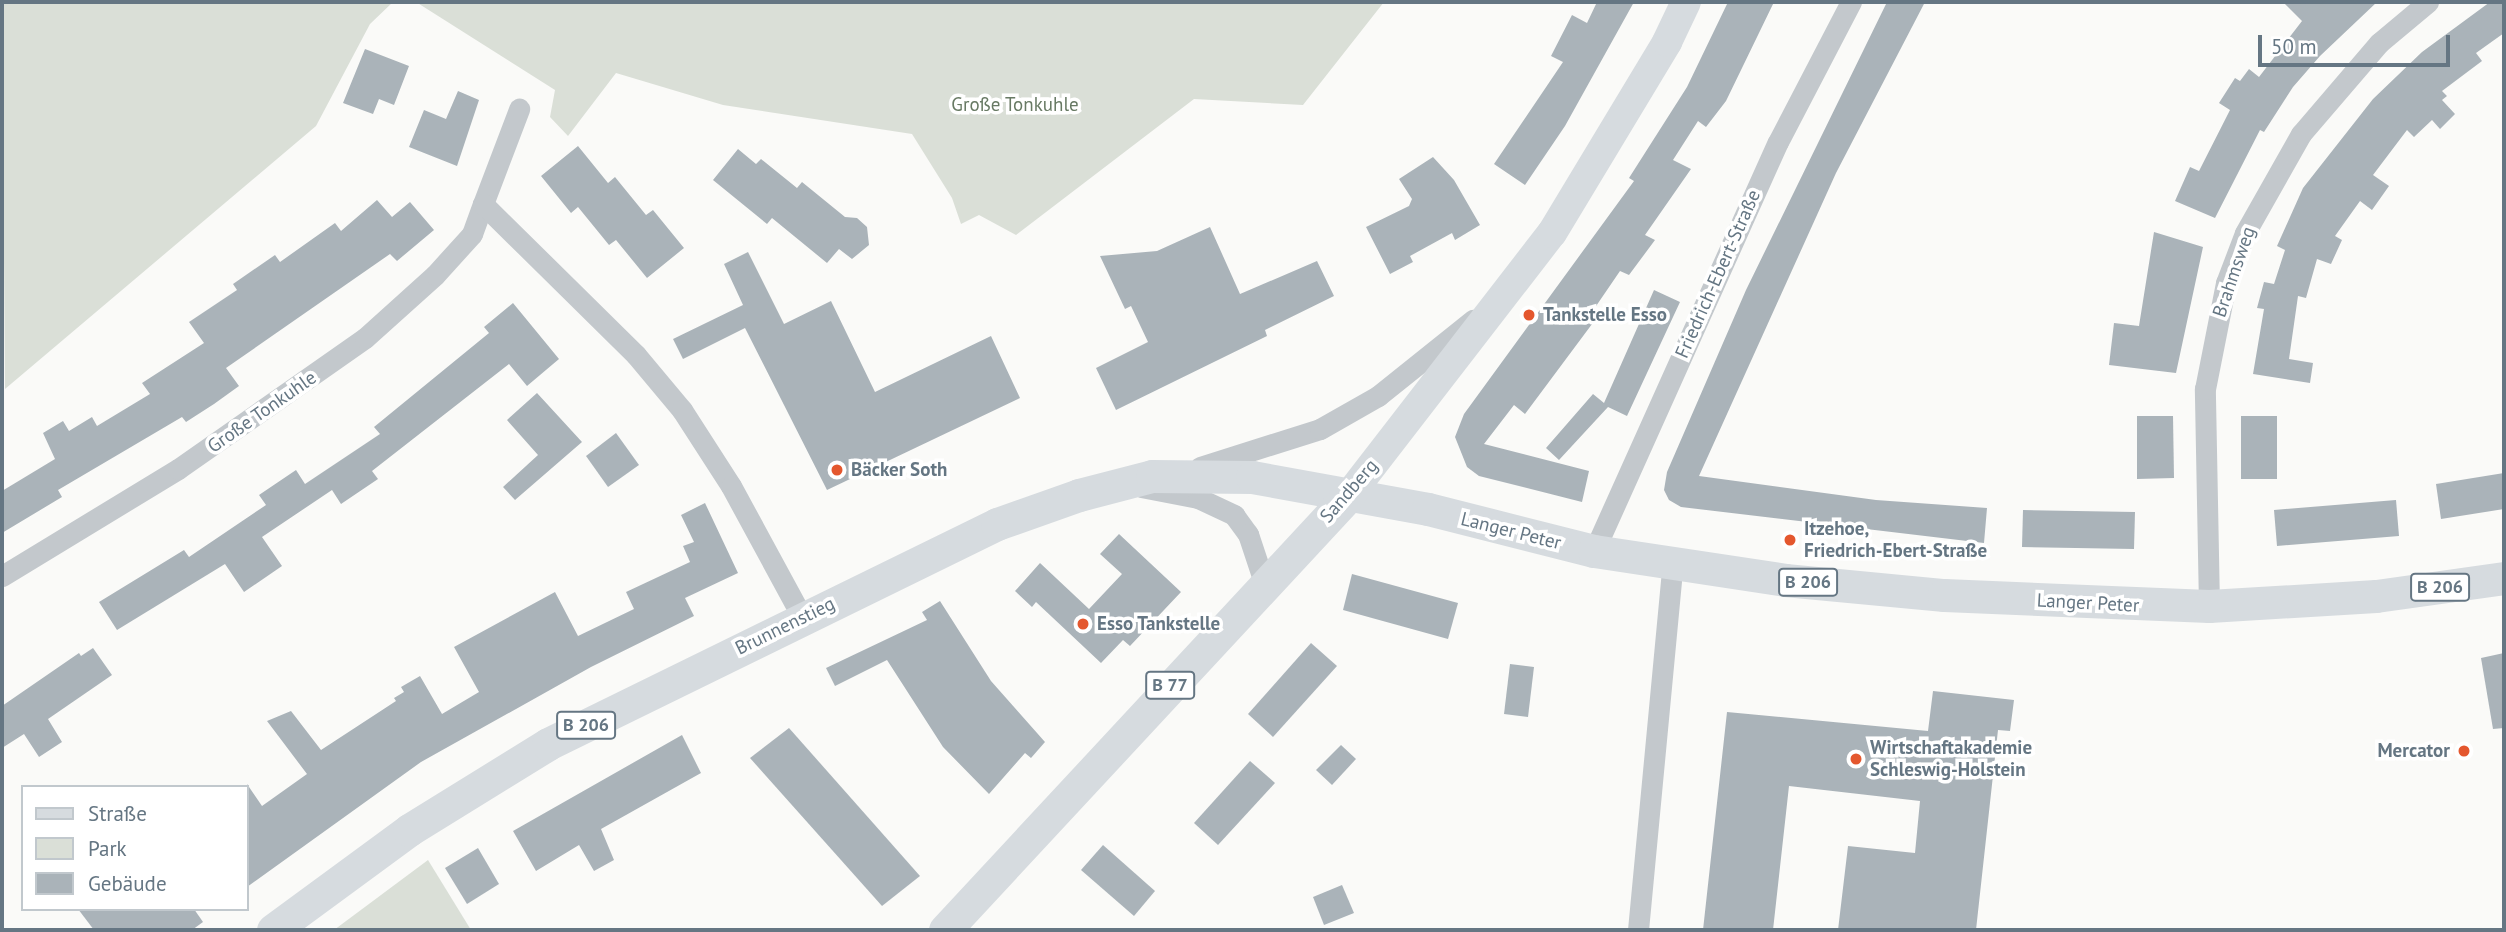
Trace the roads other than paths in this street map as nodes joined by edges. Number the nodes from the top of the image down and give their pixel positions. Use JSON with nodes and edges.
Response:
{"nodes":[{"id":1,"x":1686,"y":2,"type":"edge"},
{"id":2,"x":1851,"y":2,"type":"edge"},
{"id":3,"x":2428,"y":2,"type":"edge"},
{"id":4,"x":519,"y":109,"type":"dead end"},
{"id":5,"x":483,"y":204,"type":"junction"},
{"id":6,"x":1507,"y":292,"type":"junction"},
{"id":7,"x":1172,"y":475,"type":"junction"},
{"id":8,"x":1119,"y":483,"type":"junction"},
{"id":9,"x":1350,"y":494,"type":"junction"},
{"id":10,"x":1594,"y":551,"type":"junction"},
{"id":11,"x":1673,"y":563,"type":"junction"},
{"id":12,"x":2,"y":576,"type":"edge"},
{"id":13,"x":2504,"y":578,"type":"edge"},
{"id":14,"x":1264,"y":582,"type":"junction"},
{"id":15,"x":2209,"y":606,"type":"junction"},
{"id":16,"x":802,"y":617,"type":"junction"},
{"id":17,"x":273,"y":930,"type":"edge"},
{"id":18,"x":945,"y":930,"type":"edge"},
{"id":19,"x":1638,"y":930,"type":"edge"}],
"edges":[{"from":1,"to":6,"type":"main road","name":"Sandberg"},
{"from":2,"to":10,"type":"street","name":"Friedrich-Ebert-Straße"},
{"from":3,"to":15,"type":"street","name":"Brahmsweg"},
{"from":4,"to":5,"type":"street","name":"Große Tonkuhle"},
{"from":5,"to":12,"type":"street","name":"Große Tonkuhle"},
{"from":5,"to":16,"type":"street"},
{"from":6,"to":7,"type":"street"},
{"from":6,"to":9,"type":"main road","name":"Sandberg"},
{"from":7,"to":8,"type":"main road","name":"Brunnenstieg","number":"B 206"},
{"from":7,"to":9,"type":"main road","name":"Brunnenstieg","number":"B 206"},
{"from":8,"to":14,"type":"street"},
{"from":8,"to":16,"type":"main road","name":"Brunnenstieg","number":"B 206"},
{"from":9,"to":10,"type":"main road","name":"Langer Peter","number":"B 206"},
{"from":9,"to":14,"type":"main road","name":"Sandberg","number":"B 77"},
{"from":10,"to":11,"type":"main road","name":"Langer Peter","number":"B 206"},
{"from":11,"to":15,"type":"main road","name":"Langer Peter","number":"B 206"},
{"from":11,"to":19,"type":"street"},
{"from":13,"to":15,"type":"main road","name":"Langer Peter","number":"B 206"},
{"from":14,"to":18,"type":"main road","name":"Sandberg","number":"B 77"},
{"from":16,"to":17,"type":"main road","name":"Brunnenstieg","number":"B 206"}]}
